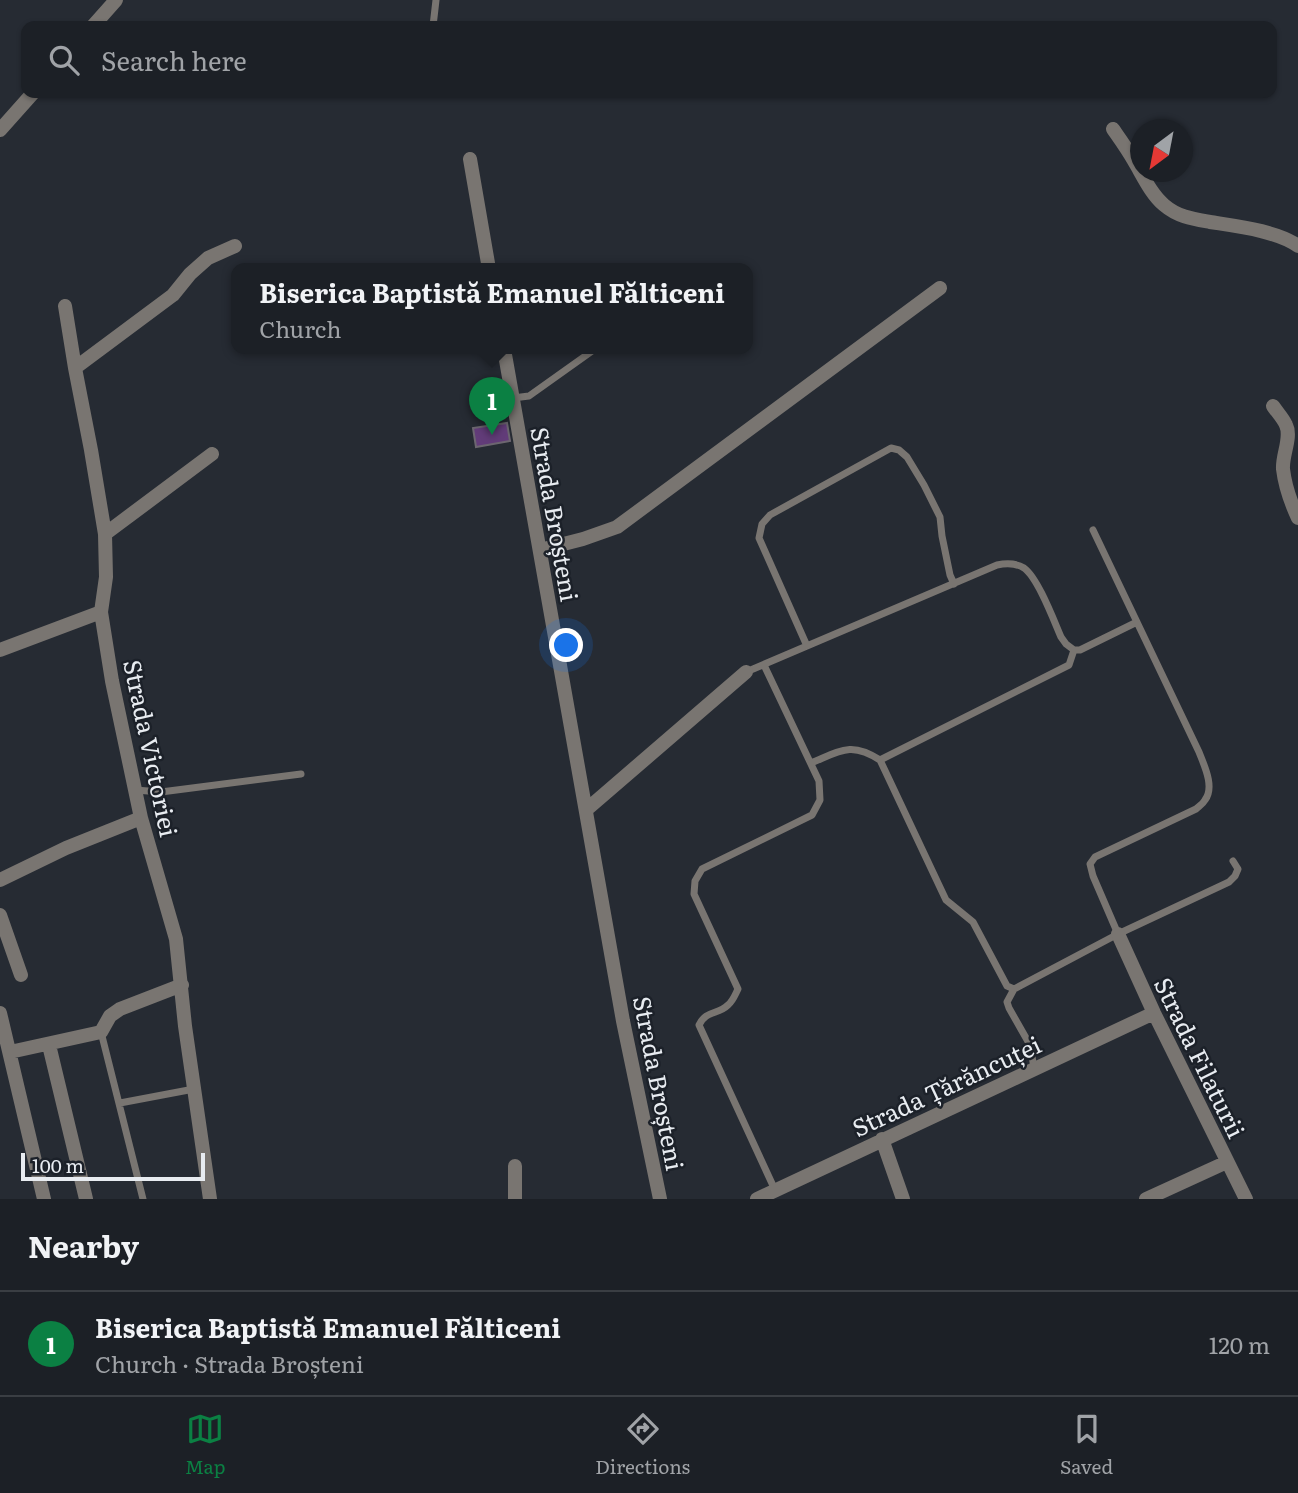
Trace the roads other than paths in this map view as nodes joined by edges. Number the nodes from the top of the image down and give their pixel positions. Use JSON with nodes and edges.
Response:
{"nodes":[{"id":1,"x":116,"y":0,"type":"edge"},
{"id":2,"x":436,"y":0,"type":"edge"},
{"id":3,"x":97,"y":21,"type":"edge"},
{"id":4,"x":434,"y":21,"type":"edge"},
{"id":5,"x":29,"y":98,"type":"edge"},
{"id":6,"x":1113,"y":129,"type":"dead end"},
{"id":7,"x":0,"y":130,"type":"edge"},
{"id":8,"x":470,"y":159,"type":"dead end"},
{"id":9,"x":235,"y":246,"type":"dead end"},
{"id":10,"x":1298,"y":246,"type":"edge"},
{"id":11,"x":488,"y":263,"type":"edge"},
{"id":12,"x":940,"y":288,"type":"dead end"},
{"id":13,"x":65,"y":306,"type":"dead end"},
{"id":14,"x":505,"y":354,"type":"edge"},
{"id":15,"x":589,"y":354,"type":"edge"},
{"id":16,"x":75,"y":369,"type":"junction"},
{"id":17,"x":513,"y":398,"type":"junction"},
{"id":18,"x":1273,"y":406,"type":"dead end"},
{"id":19,"x":212,"y":454,"type":"dead end"},
{"id":20,"x":1298,"y":518,"type":"edge"},
{"id":21,"x":1093,"y":530,"type":"dead end"},
{"id":22,"x":105,"y":534,"type":"junction"},
{"id":23,"x":540,"y":550,"type":"junction"},
{"id":24,"x":954,"y":584,"type":"junction"},
{"id":25,"x":101,"y":612,"type":"junction"},
{"id":26,"x":1137,"y":622,"type":"junction"},
{"id":27,"x":807,"y":646,"type":"junction"},
{"id":28,"x":0,"y":650,"type":"edge"},
{"id":29,"x":1074,"y":650,"type":"junction"},
{"id":30,"x":764,"y":665,"type":"junction"},
{"id":31,"x":746,"y":672,"type":"joint"},
{"id":32,"x":880,"y":760,"type":"junction"},
{"id":33,"x":811,"y":763,"type":"junction"},
{"id":34,"x":301,"y":774,"type":"dead end"},
{"id":35,"x":134,"y":790,"type":"junction"},
{"id":36,"x":586,"y":810,"type":"junction"},
{"id":37,"x":141,"y":818,"type":"junction"},
{"id":38,"x":1233,"y":861,"type":"dead end"},
{"id":39,"x":0,"y":880,"type":"edge"},
{"id":40,"x":0,"y":915,"type":"edge"},
{"id":41,"x":1118,"y":934,"type":"junction"},
{"id":42,"x":21,"y":975,"type":"dead end"},
{"id":43,"x":181,"y":985,"type":"junction"},
{"id":44,"x":1014,"y":989,"type":"junction"},
{"id":45,"x":0,"y":1013,"type":"edge"},
{"id":46,"x":1154,"y":1013,"type":"junction"},
{"id":47,"x":101,"y":1032,"type":"junction"},
{"id":48,"x":49,"y":1045,"type":"junction"},
{"id":49,"x":10,"y":1052,"type":"junction"},
{"id":50,"x":1034,"y":1068,"type":"junction"},
{"id":51,"x":194,"y":1089,"type":"junction"},
{"id":52,"x":120,"y":1103,"type":"junction"},
{"id":53,"x":882,"y":1139,"type":"junction"},
{"id":54,"x":1227,"y":1162,"type":"junction"},
{"id":55,"x":515,"y":1167,"type":"dead end"},
{"id":56,"x":775,"y":1191,"type":"junction"},
{"id":57,"x":44,"y":1199,"type":"edge"},
{"id":58,"x":86,"y":1199,"type":"edge"},
{"id":59,"x":143,"y":1199,"type":"edge"},
{"id":60,"x":210,"y":1199,"type":"edge"},
{"id":61,"x":515,"y":1199,"type":"edge"},
{"id":62,"x":660,"y":1199,"type":"edge"},
{"id":63,"x":757,"y":1199,"type":"edge"},
{"id":64,"x":903,"y":1199,"type":"edge"},
{"id":65,"x":1146,"y":1199,"type":"edge"},
{"id":66,"x":1246,"y":1199,"type":"edge"}],
"edges":[{"from":1,"to":3,"type":"street"},
{"from":2,"to":4,"type":"lane"},
{"from":5,"to":7,"type":"street"},
{"from":6,"to":10,"type":"street"},
{"from":8,"to":11,"type":"street"},
{"from":9,"to":16,"type":"street"},
{"from":12,"to":23,"type":"street"},
{"from":13,"to":16,"type":"street","name":"Strada Victoriei"},
{"from":14,"to":17,"type":"street","name":"Strada Broșteni"},
{"from":15,"to":17,"type":"lane"},
{"from":16,"to":22,"type":"street","name":"Strada Victoriei"},
{"from":17,"to":23,"type":"street","name":"Strada Broșteni"},
{"from":18,"to":20,"type":"street"},
{"from":19,"to":22,"type":"street"},
{"from":21,"to":26,"type":"lane"},
{"from":22,"to":25,"type":"street","name":"Strada Victoriei"},
{"from":23,"to":36,"type":"street","name":"Strada Broșteni"},
{"from":24,"to":27,"type":"lane"},
{"from":24,"to":27,"type":"lane"},
{"from":24,"to":29,"type":"lane"},
{"from":25,"to":28,"type":"street"},
{"from":25,"to":35,"type":"street","name":"Strada Victoriei"},
{"from":26,"to":29,"type":"lane"},
{"from":26,"to":41,"type":"lane"},
{"from":27,"to":30,"type":"lane"},
{"from":29,"to":32,"type":"lane"},
{"from":30,"to":31,"type":"lane"},
{"from":30,"to":33,"type":"lane"},
{"from":31,"to":36,"type":"street"},
{"from":32,"to":33,"type":"lane"},
{"from":32,"to":44,"type":"lane"},
{"from":33,"to":56,"type":"lane"},
{"from":34,"to":35,"type":"lane"},
{"from":35,"to":37,"type":"street","name":"Strada Victoriei"},
{"from":36,"to":62,"type":"street","name":"Strada Broșteni"},
{"from":37,"to":39,"type":"street"},
{"from":37,"to":43,"type":"street","name":"Strada Victoriei"},
{"from":38,"to":41,"type":"lane"},
{"from":40,"to":42,"type":"street"},
{"from":41,"to":44,"type":"lane"},
{"from":41,"to":46,"type":"street","name":"Strada Filaturii"},
{"from":43,"to":47,"type":"street"},
{"from":43,"to":51,"type":"street","name":"Strada Victoriei"},
{"from":44,"to":50,"type":"lane"},
{"from":45,"to":49,"type":"street"},
{"from":46,"to":50,"type":"street","name":"Strada Țărăncuței"},
{"from":46,"to":54,"type":"street","name":"Strada Filaturii"},
{"from":47,"to":48,"type":"street"},
{"from":47,"to":52,"type":"lane"},
{"from":48,"to":49,"type":"street"},
{"from":48,"to":58,"type":"street"},
{"from":49,"to":57,"type":"street"},
{"from":50,"to":53,"type":"street","name":"Strada Țărăncuței"},
{"from":51,"to":52,"type":"lane"},
{"from":51,"to":60,"type":"street","name":"Strada Victoriei"},
{"from":52,"to":59,"type":"lane"},
{"from":53,"to":56,"type":"street","name":"Strada Țărăncuței"},
{"from":53,"to":64,"type":"street"},
{"from":54,"to":65,"type":"street"},
{"from":54,"to":66,"type":"street","name":"Strada Filaturii"},
{"from":55,"to":61,"type":"street"},
{"from":56,"to":63,"type":"street","name":"Strada Țărăncuței"}]}
